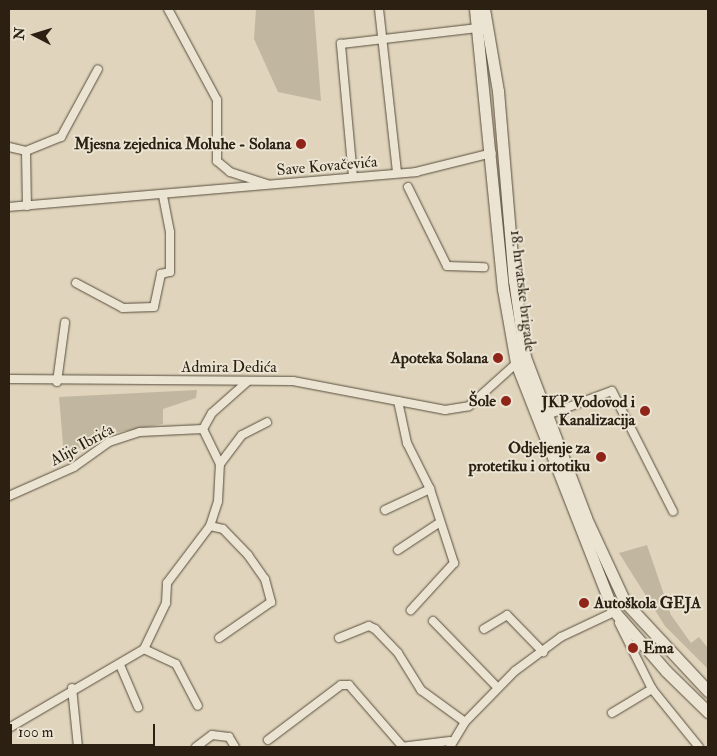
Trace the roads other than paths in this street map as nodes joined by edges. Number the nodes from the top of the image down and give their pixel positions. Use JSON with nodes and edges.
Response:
{"nodes":[{"id":1,"x":379,"y":9,"type":"edge"},
{"id":2,"x":475,"y":9,"type":"edge"},
{"id":3,"x":484,"y":9,"type":"edge"},
{"id":4,"x":167,"y":10,"type":"edge"},
{"id":5,"x":478,"y":28,"type":"junction"},
{"id":6,"x":384,"y":40,"type":"junction"},
{"id":7,"x":98,"y":69,"type":"dead end"},
{"id":8,"x":9,"y":147,"type":"edge"},
{"id":9,"x":26,"y":151,"type":"junction"},
{"id":10,"x":492,"y":153,"type":"junction"},
{"id":11,"x":397,"y":173,"type":"junction"},
{"id":12,"x":353,"y":178,"type":"junction"},
{"id":13,"x":272,"y":185,"type":"junction"},
{"id":14,"x":408,"y":187,"type":"dead end"},
{"id":15,"x":163,"y":196,"type":"junction"},
{"id":16,"x":27,"y":206,"type":"junction"},
{"id":17,"x":9,"y":207,"type":"edge"},
{"id":18,"x":484,"y":267,"type":"dead end"},
{"id":19,"x":76,"y":283,"type":"dead end"},
{"id":20,"x":65,"y":323,"type":"dead end"},
{"id":21,"x":520,"y":360,"type":"junction"},
{"id":22,"x":9,"y":379,"type":"edge"},
{"id":23,"x":57,"y":382,"type":"junction"},
{"id":24,"x":247,"y":382,"type":"junction"},
{"id":25,"x":398,"y":401,"type":"junction"},
{"id":26,"x":547,"y":415,"type":"junction"},
{"id":27,"x":267,"y":422,"type":"dead end"},
{"id":28,"x":202,"y":429,"type":"junction"},
{"id":29,"x":220,"y":464,"type":"junction"},
{"id":30,"x":430,"y":489,"type":"junction"},
{"id":31,"x":9,"y":496,"type":"edge"},
{"id":32,"x":385,"y":510,"type":"dead end"},
{"id":33,"x":673,"y":511,"type":"dead end"},
{"id":34,"x":440,"y":523,"type":"junction"},
{"id":35,"x":210,"y":526,"type":"junction"},
{"id":36,"x":398,"y":550,"type":"dead end"},
{"id":37,"x":410,"y":610,"type":"dead end"},
{"id":38,"x":613,"y":610,"type":"junction"},
{"id":39,"x":433,"y":621,"type":"dead end"},
{"id":40,"x":484,"y":629,"type":"dead end"},
{"id":41,"x":219,"y":638,"type":"dead end"},
{"id":42,"x":339,"y":638,"type":"dead end"},
{"id":43,"x":144,"y":649,"type":"junction"},
{"id":44,"x":543,"y":652,"type":"junction"},
{"id":45,"x":120,"y":664,"type":"junction"},
{"id":46,"x":497,"y":687,"type":"junction"},
{"id":47,"x":72,"y":688,"type":"junction"},
{"id":48,"x":652,"y":688,"type":"junction"},
{"id":49,"x":708,"y":691,"type":"edge"},
{"id":50,"x":198,"y":706,"type":"dead end"},
{"id":51,"x":138,"y":707,"type":"dead end"},
{"id":52,"x":708,"y":712,"type":"edge"},
{"id":53,"x":612,"y":713,"type":"dead end"},
{"id":54,"x":465,"y":722,"type":"junction"},
{"id":55,"x":9,"y":728,"type":"edge"},
{"id":56,"x":268,"y":740,"type":"dead end"},
{"id":57,"x":450,"y":744,"type":"edge"},
{"id":58,"x":692,"y":746,"type":"edge"},
{"id":59,"x":78,"y":747,"type":"edge"},
{"id":60,"x":196,"y":747,"type":"edge"},
{"id":61,"x":235,"y":747,"type":"edge"},
{"id":62,"x":402,"y":747,"type":"edge"}],
"edges":[{"from":1,"to":6,"type":"street"},
{"from":2,"to":5,"type":"main road","name":"18. hrvatske brigade"},
{"from":3,"to":21,"type":"main road","name":"18. hrvatske brigade"},
{"from":4,"to":13,"type":"street"},
{"from":5,"to":6,"type":"street"},
{"from":5,"to":10,"type":"main road","name":"18. hrvatske brigade"},
{"from":6,"to":11,"type":"street"},
{"from":6,"to":12,"type":"street"},
{"from":7,"to":9,"type":"street"},
{"from":8,"to":9,"type":"street"},
{"from":9,"to":16,"type":"street"},
{"from":10,"to":11,"type":"street","name":"Save Kovačevića"},
{"from":10,"to":21,"type":"main road","name":"18. hrvatske brigade"},
{"from":11,"to":12,"type":"street","name":"Save Kovačevića"},
{"from":12,"to":13,"type":"street","name":"Save Kovačevića"},
{"from":13,"to":15,"type":"street","name":"Save Kovačevića"},
{"from":14,"to":18,"type":"street"},
{"from":15,"to":16,"type":"street","name":"Save Kovačevića"},
{"from":15,"to":19,"type":"street"},
{"from":16,"to":17,"type":"street","name":"Save Kovačevića"},
{"from":20,"to":23,"type":"street"},
{"from":21,"to":25,"type":"street","name":"Admira Dedića"},
{"from":21,"to":26,"type":"main road","name":"18. hrvatske brigade"},
{"from":21,"to":38,"type":"main road","name":"18. hrvatske brigade"},
{"from":22,"to":23,"type":"street","name":"Admira Dedića"},
{"from":23,"to":24,"type":"street","name":"Admira Dedića"},
{"from":24,"to":25,"type":"street","name":"Admira Dedića"},
{"from":24,"to":28,"type":"street"},
{"from":25,"to":30,"type":"street"},
{"from":26,"to":33,"type":"street"},
{"from":26,"to":49,"type":"main road","name":"18. hrvatske brigade"},
{"from":27,"to":29,"type":"street"},
{"from":28,"to":29,"type":"street"},
{"from":28,"to":31,"type":"street","name":"Alije Ibrića"},
{"from":29,"to":35,"type":"street"},
{"from":30,"to":32,"type":"street"},
{"from":30,"to":34,"type":"street"},
{"from":34,"to":36,"type":"street"},
{"from":34,"to":37,"type":"street"},
{"from":35,"to":41,"type":"street"},
{"from":35,"to":43,"type":"street"},
{"from":38,"to":44,"type":"street"},
{"from":38,"to":48,"type":"street"},
{"from":38,"to":52,"type":"main road","name":"18. hrvatske brigade"},
{"from":39,"to":46,"type":"street"},
{"from":40,"to":44,"type":"street"},
{"from":42,"to":54,"type":"street"},
{"from":43,"to":45,"type":"street"},
{"from":43,"to":50,"type":"street"},
{"from":44,"to":46,"type":"street"},
{"from":45,"to":47,"type":"street"},
{"from":45,"to":51,"type":"street"},
{"from":46,"to":54,"type":"street"},
{"from":47,"to":55,"type":"street"},
{"from":47,"to":59,"type":"street"},
{"from":48,"to":53,"type":"street"},
{"from":48,"to":58,"type":"street"},
{"from":54,"to":57,"type":"street"},
{"from":56,"to":62,"type":"street"},
{"from":57,"to":62,"type":"street"},
{"from":60,"to":61,"type":"street"}]}
